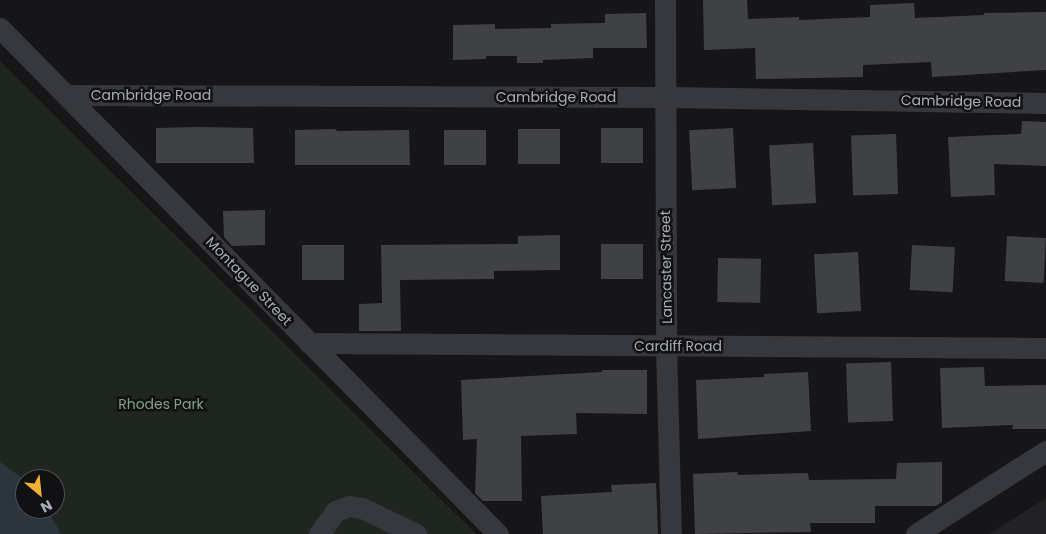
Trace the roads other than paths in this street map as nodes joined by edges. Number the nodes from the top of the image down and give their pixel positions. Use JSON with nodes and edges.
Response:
{"nodes":[{"id":1,"x":665,"y":0,"type":"edge"},
{"id":2,"x":0,"y":28,"type":"edge"},
{"id":3,"x":66,"y":95,"type":"junction"},
{"id":4,"x":664,"y":97,"type":"junction"},
{"id":5,"x":1046,"y":103,"type":"edge"},
{"id":6,"x":310,"y":343,"type":"junction"},
{"id":7,"x":666,"y":346,"type":"junction"},
{"id":8,"x":1046,"y":348,"type":"edge"},
{"id":9,"x":1046,"y":451,"type":"edge"},
{"id":10,"x":319,"y":534,"type":"edge"},
{"id":11,"x":416,"y":534,"type":"edge"},
{"id":12,"x":498,"y":534,"type":"edge"},
{"id":13,"x":671,"y":534,"type":"edge"},
{"id":14,"x":916,"y":534,"type":"edge"}],
"edges":[{"from":1,"to":4,"type":"street","name":"Lancaster Street"},
{"from":2,"to":3,"type":"street","name":"Montague Street"},
{"from":3,"to":4,"type":"street","name":"Cambridge Road"},
{"from":3,"to":6,"type":"street","name":"Montague Street"},
{"from":4,"to":5,"type":"street","name":"Cambridge Road"},
{"from":4,"to":7,"type":"street","name":"Lancaster Street"},
{"from":6,"to":7,"type":"street","name":"Cardiff Road"},
{"from":6,"to":12,"type":"street","name":"Montague Street"},
{"from":7,"to":8,"type":"street","name":"Cardiff Road"},
{"from":7,"to":13,"type":"street","name":"Lancaster Street"},
{"from":9,"to":14,"type":"street"},
{"from":10,"to":11,"type":"street"}]}
